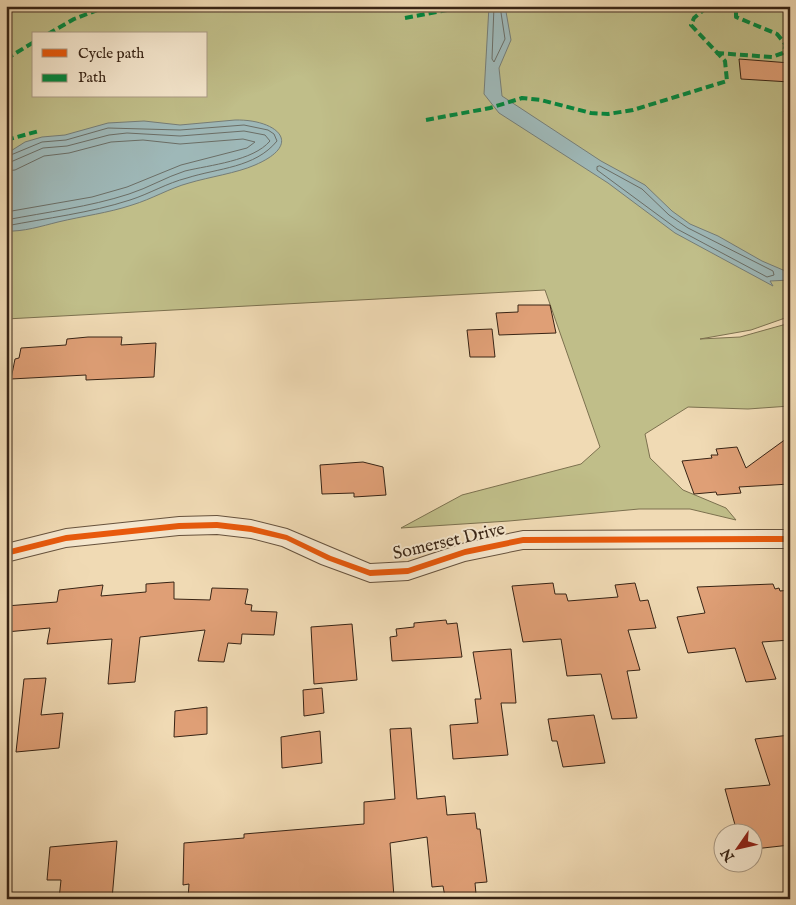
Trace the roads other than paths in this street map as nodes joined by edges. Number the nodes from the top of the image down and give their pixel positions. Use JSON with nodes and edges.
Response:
{"nodes":[{"id":1,"x":790,"y":539,"type":"edge"},
{"id":2,"x":6,"y":553,"type":"edge"}],
"edges":[{"from":1,"to":2,"type":"street","name":"Somerset Drive"}]}
